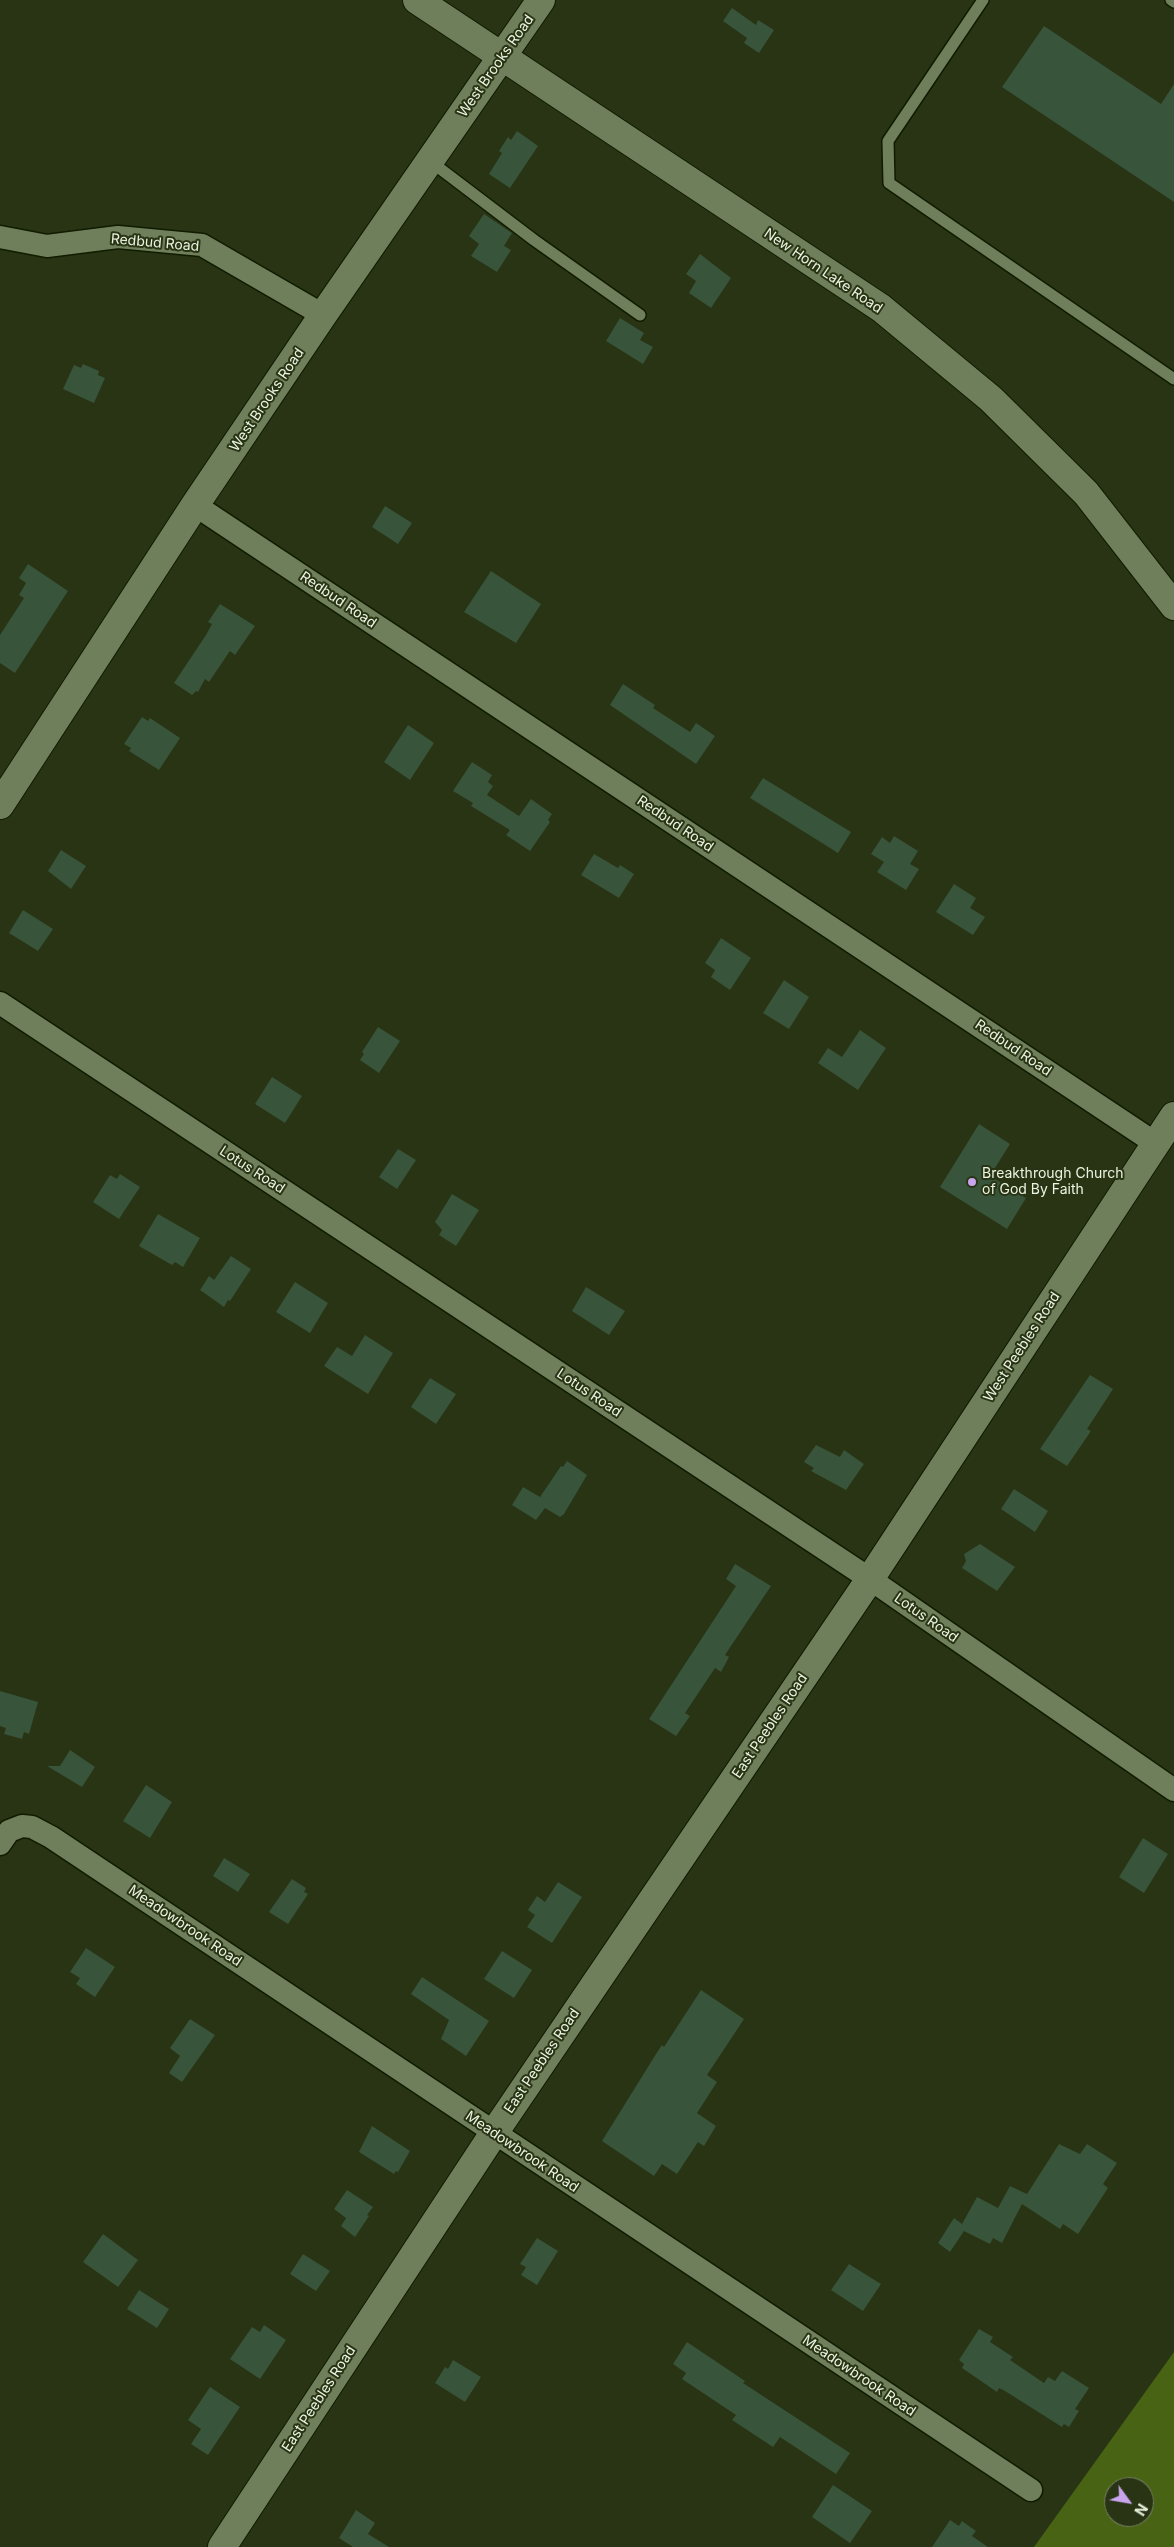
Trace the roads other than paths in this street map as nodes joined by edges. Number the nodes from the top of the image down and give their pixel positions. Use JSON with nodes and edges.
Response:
{"nodes":[{"id":1,"x":541,"y":0,"type":"edge"},
{"id":2,"x":983,"y":0,"type":"edge"},
{"id":3,"x":420,"y":1,"type":"edge"},
{"id":4,"x":503,"y":56,"type":"junction"},
{"id":5,"x":430,"y":161,"type":"junction"},
{"id":6,"x":0,"y":237,"type":"edge"},
{"id":7,"x":323,"y":315,"type":"junction"},
{"id":8,"x":640,"y":315,"type":"dead end"},
{"id":9,"x":1174,"y":379,"type":"edge"},
{"id":10,"x":195,"y":505,"type":"junction"},
{"id":11,"x":1174,"y":606,"type":"edge"},
{"id":12,"x":0,"y":805,"type":"edge"},
{"id":13,"x":0,"y":1003,"type":"edge"},
{"id":14,"x":1174,"y":1116,"type":"edge"},
{"id":15,"x":1155,"y":1143,"type":"junction"},
{"id":16,"x":870,"y":1579,"type":"junction"},
{"id":17,"x":1174,"y":1790,"type":"edge"},
{"id":18,"x":4,"y":1837,"type":"edge"},
{"id":19,"x":494,"y":2133,"type":"junction"},
{"id":20,"x":1030,"y":2490,"type":"dead end"},
{"id":21,"x":222,"y":2547,"type":"edge"}],
"edges":[{"from":1,"to":4,"type":"main road","name":"West Brooks Road"},
{"from":2,"to":9,"type":"lane"},
{"from":3,"to":4,"type":"main road","name":"New Horn Lake Road"},
{"from":4,"to":5,"type":"main road","name":"West Brooks Road"},
{"from":4,"to":11,"type":"main road","name":"New Horn Lake Road"},
{"from":5,"to":7,"type":"main road","name":"West Brooks Road"},
{"from":5,"to":8,"type":"lane"},
{"from":6,"to":7,"type":"street","name":"Redbud Road"},
{"from":7,"to":10,"type":"main road","name":"West Brooks Road"},
{"from":10,"to":12,"type":"main road","name":"West Brooks Road"},
{"from":10,"to":15,"type":"street","name":"Redbud Road"},
{"from":13,"to":16,"type":"street","name":"Lotus Road"},
{"from":14,"to":15,"type":"main road","name":"West Peebles Road"},
{"from":15,"to":16,"type":"main road","name":"West Peebles Road"},
{"from":16,"to":17,"type":"street","name":"Lotus Road"},
{"from":16,"to":19,"type":"main road","name":"East Peebles Road"},
{"from":18,"to":19,"type":"street","name":"Meadowbrook Road"},
{"from":19,"to":20,"type":"street","name":"Meadowbrook Road"},
{"from":19,"to":21,"type":"main road","name":"East Peebles Road"}]}
